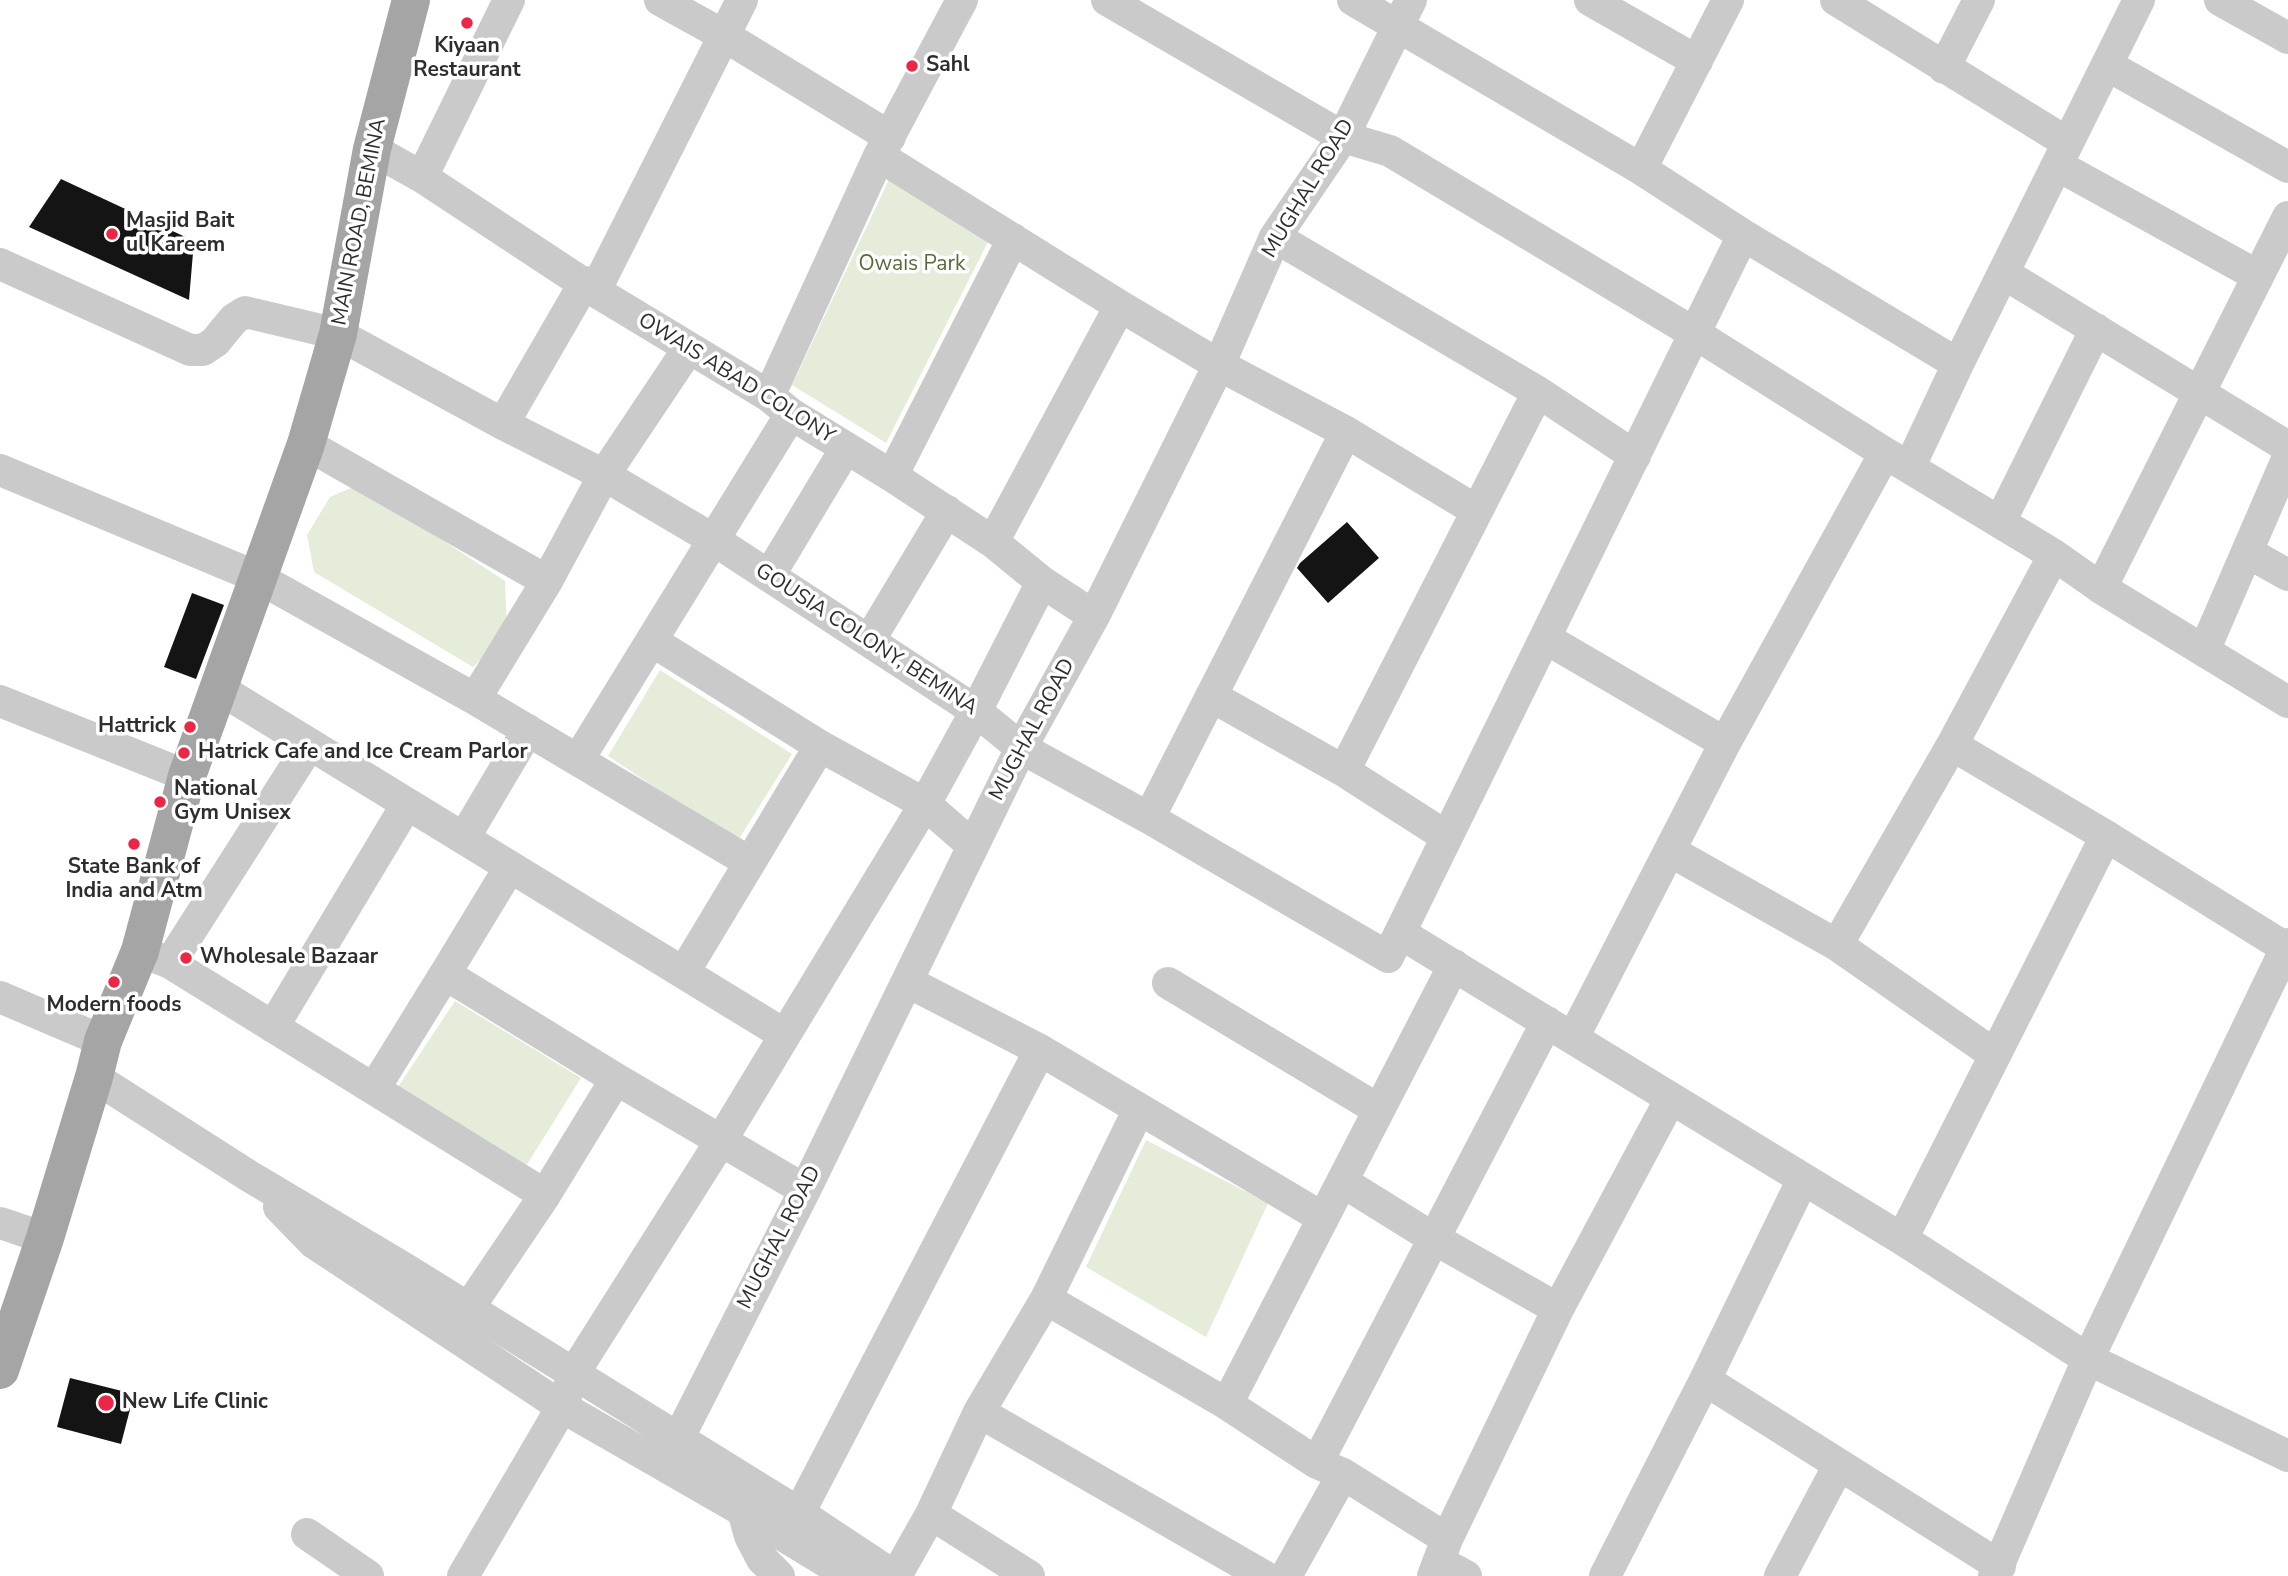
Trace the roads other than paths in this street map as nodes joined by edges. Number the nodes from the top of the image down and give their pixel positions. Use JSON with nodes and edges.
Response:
{"nodes":[{"id":1,"x":411,"y":0,"type":"edge"},
{"id":2,"x":509,"y":0,"type":"edge"},
{"id":3,"x":660,"y":0,"type":"edge"},
{"id":4,"x":742,"y":0,"type":"edge"},
{"id":5,"x":962,"y":0,"type":"edge"},
{"id":6,"x":1353,"y":0,"type":"edge"},
{"id":7,"x":1590,"y":0,"type":"edge"},
{"id":8,"x":1728,"y":0,"type":"edge"},
{"id":9,"x":1836,"y":0,"type":"edge"},
{"id":10,"x":1979,"y":0,"type":"edge"},
{"id":11,"x":2139,"y":0,"type":"edge"},
{"id":12,"x":2220,"y":0,"type":"edge"},
{"id":13,"x":1126,"y":5,"type":"edge"},
{"id":14,"x":1404,"y":13,"type":"edge"},
{"id":15,"x":723,"y":35,"type":"junction"},
{"id":16,"x":2288,"y":38,"type":"edge"},
{"id":17,"x":1697,"y":61,"type":"junction"},
{"id":18,"x":2106,"y":65,"type":"junction"},
{"id":19,"x":1944,"y":68,"type":"junction"},
{"id":20,"x":1343,"y":136,"type":"junction"},
{"id":21,"x":884,"y":146,"type":"junction"},
{"id":22,"x":372,"y":149,"type":"junction"},
{"id":23,"x":2063,"y":154,"type":"junction"},
{"id":24,"x":2288,"y":167,"type":"edge"},
{"id":25,"x":1641,"y":169,"type":"junction"},
{"id":26,"x":422,"y":177,"type":"junction"},
{"id":27,"x":2288,"y":216,"type":"edge"},
{"id":28,"x":1743,"y":235,"type":"junction"},
{"id":29,"x":1275,"y":237,"type":"junction"},
{"id":30,"x":1013,"y":239,"type":"junction"},
{"id":31,"x":0,"y":264,"type":"edge"},
{"id":32,"x":2003,"y":273,"type":"junction"},
{"id":33,"x":2258,"y":276,"type":"junction"},
{"id":34,"x":590,"y":286,"type":"junction"},
{"id":35,"x":1120,"y":306,"type":"junction"},
{"id":36,"x":2096,"y":329,"type":"junction"},
{"id":37,"x":1694,"y":333,"type":"junction"},
{"id":38,"x":338,"y":334,"type":"junction"},
{"id":39,"x":689,"y":348,"type":"junction"},
{"id":40,"x":1958,"y":364,"type":"junction"},
{"id":41,"x":1219,"y":365,"type":"junction"},
{"id":42,"x":1538,"y":392,"type":"junction"},
{"id":43,"x":2200,"y":392,"type":"junction"},
{"id":44,"x":780,"y":405,"type":"junction"},
{"id":45,"x":503,"y":424,"type":"junction"},
{"id":46,"x":1346,"y":432,"type":"junction"},
{"id":47,"x":306,"y":444,"type":"junction"},
{"id":48,"x":2288,"y":447,"type":"edge"},
{"id":49,"x":846,"y":448,"type":"junction"},
{"id":50,"x":1634,"y":456,"type":"junction"},
{"id":51,"x":2288,"y":457,"type":"edge"},
{"id":52,"x":1897,"y":460,"type":"junction"},
{"id":53,"x":0,"y":470,"type":"edge"},
{"id":54,"x":604,"y":475,"type":"junction"},
{"id":55,"x":892,"y":475,"type":"junction"},
{"id":56,"x":1478,"y":510,"type":"junction"},
{"id":57,"x":947,"y":512,"type":"junction"},
{"id":58,"x":2000,"y":522,"type":"junction"},
{"id":59,"x":714,"y":540,"type":"junction"},
{"id":60,"x":993,"y":541,"type":"junction"},
{"id":61,"x":2247,"y":552,"type":"junction"},
{"id":62,"x":2054,"y":555,"type":"junction"},
{"id":63,"x":2288,"y":575,"type":"edge"},
{"id":64,"x":769,"y":576,"type":"junction"},
{"id":65,"x":257,"y":577,"type":"junction"},
{"id":66,"x":547,"y":581,"type":"junction"},
{"id":67,"x":1042,"y":582,"type":"junction"},
{"id":68,"x":2101,"y":588,"type":"junction"},
{"id":69,"x":1094,"y":616,"type":"junction"},
{"id":70,"x":1545,"y":638,"type":"junction"},
{"id":71,"x":652,"y":641,"type":"junction"},
{"id":72,"x":869,"y":641,"type":"junction"},
{"id":73,"x":2204,"y":651,"type":"junction"},
{"id":74,"x":218,"y":688,"type":"junction"},
{"id":75,"x":1211,"y":696,"type":"junction"},
{"id":76,"x":475,"y":699,"type":"junction"},
{"id":77,"x":0,"y":701,"type":"edge"},
{"id":78,"x":2288,"y":702,"type":"edge"},
{"id":79,"x":976,"y":711,"type":"junction"},
{"id":80,"x":528,"y":730,"type":"junction"},
{"id":81,"x":1725,"y":743,"type":"junction"},
{"id":82,"x":310,"y":744,"type":"junction"},
{"id":83,"x":1952,"y":745,"type":"junction"},
{"id":84,"x":820,"y":746,"type":"junction"},
{"id":85,"x":1021,"y":748,"type":"junction"},
{"id":86,"x":578,"y":760,"type":"junction"},
{"id":87,"x":1343,"y":771,"type":"junction"},
{"id":88,"x":187,"y":776,"type":"junction"},
{"id":89,"x":407,"y":804,"type":"junction"},
{"id":90,"x":925,"y":804,"type":"junction"},
{"id":91,"x":1149,"y":818,"type":"junction"},
{"id":92,"x":2106,"y":836,"type":"junction"},
{"id":93,"x":1447,"y":837,"type":"junction"},
{"id":94,"x":464,"y":838,"type":"junction"},
{"id":95,"x":972,"y":846,"type":"junction"},
{"id":96,"x":1670,"y":850,"type":"junction"},
{"id":97,"x":749,"y":862,"type":"junction"},
{"id":98,"x":510,"y":867,"type":"junction"},
{"id":99,"x":1394,"y":945,"type":"junction"},
{"id":100,"x":1837,"y":945,"type":"junction"},
{"id":101,"x":2287,"y":946,"type":"edge"},
{"id":102,"x":155,"y":957,"type":"junction"},
{"id":103,"x":1454,"y":965,"type":"junction"},
{"id":104,"x":684,"y":972,"type":"junction"},
{"id":105,"x":445,"y":974,"type":"junction"},
{"id":106,"x":908,"y":982,"type":"junction"},
{"id":107,"x":1168,"y":983,"type":"dead end"},
{"id":108,"x":0,"y":997,"type":"edge"},
{"id":109,"x":273,"y":1027,"type":"junction"},
{"id":110,"x":1560,"y":1030,"type":"junction"},
{"id":111,"x":785,"y":1035,"type":"junction"},
{"id":112,"x":1040,"y":1050,"type":"junction"},
{"id":113,"x":1995,"y":1055,"type":"junction"},
{"id":114,"x":99,"y":1059,"type":"junction"},
{"id":115,"x":616,"y":1079,"type":"junction"},
{"id":116,"x":374,"y":1089,"type":"junction"},
{"id":117,"x":1670,"y":1100,"type":"junction"},
{"id":118,"x":1139,"y":1109,"type":"junction"},
{"id":119,"x":1379,"y":1110,"type":"junction"},
{"id":120,"x":722,"y":1139,"type":"junction"},
{"id":121,"x":249,"y":1176,"type":"junction"},
{"id":122,"x":1803,"y":1179,"type":"junction"},
{"id":123,"x":1343,"y":1182,"type":"junction"},
{"id":124,"x":806,"y":1190,"type":"junction"},
{"id":125,"x":545,"y":1195,"type":"junction"},
{"id":126,"x":1324,"y":1218,"type":"junction"},
{"id":127,"x":0,"y":1223,"type":"edge"},
{"id":128,"x":45,"y":1238,"type":"junction"},
{"id":129,"x":1433,"y":1238,"type":"junction"},
{"id":130,"x":1902,"y":1239,"type":"junction"},
{"id":131,"x":1046,"y":1299,"type":"junction"},
{"id":132,"x":468,"y":1309,"type":"junction"},
{"id":133,"x":1558,"y":1309,"type":"junction"},
{"id":134,"x":2088,"y":1359,"type":"junction"},
{"id":135,"x":0,"y":1370,"type":"edge"},
{"id":136,"x":574,"y":1373,"type":"junction"},
{"id":137,"x":1705,"y":1380,"type":"junction"},
{"id":138,"x":1227,"y":1404,"type":"junction"},
{"id":139,"x":562,"y":1407,"type":"junction"},
{"id":140,"x":979,"y":1412,"type":"junction"},
{"id":141,"x":674,"y":1454,"type":"junction"},
{"id":142,"x":2288,"y":1456,"type":"edge"},
{"id":143,"x":1839,"y":1465,"type":"junction"},
{"id":144,"x":1330,"y":1469,"type":"junction"},
{"id":145,"x":743,"y":1511,"type":"junction"},
{"id":146,"x":799,"y":1513,"type":"junction"},
{"id":147,"x":931,"y":1514,"type":"junction"},
{"id":148,"x":307,"y":1534,"type":"dead end"},
{"id":149,"x":1447,"y":1563,"type":"edge"},
{"id":150,"x":1997,"y":1571,"type":"edge"},
{"id":151,"x":368,"y":1576,"type":"edge"},
{"id":152,"x":463,"y":1576,"type":"edge"},
{"id":153,"x":779,"y":1576,"type":"edge"},
{"id":154,"x":850,"y":1576,"type":"edge"},
{"id":155,"x":895,"y":1576,"type":"edge"},
{"id":156,"x":1029,"y":1576,"type":"edge"},
{"id":157,"x":1264,"y":1576,"type":"edge"},
{"id":158,"x":1286,"y":1576,"type":"edge"},
{"id":159,"x":1605,"y":1576,"type":"edge"},
{"id":160,"x":1780,"y":1576,"type":"edge"}],
"edges":[{"from":1,"to":22,"type":"main road","name":"MAIN ROAD, BEMINA"},
{"from":2,"to":26,"type":"street"},
{"from":3,"to":15,"type":"street"},
{"from":4,"to":15,"type":"street"},
{"from":5,"to":21,"type":"street"},
{"from":6,"to":14,"type":"street"},
{"from":7,"to":17,"type":"street"},
{"from":8,"to":17,"type":"street"},
{"from":9,"to":19,"type":"street"},
{"from":10,"to":19,"type":"street"},
{"from":11,"to":18,"type":"street"},
{"from":12,"to":16,"type":"street"},
{"from":13,"to":20,"type":"street"},
{"from":14,"to":20,"type":"street","name":"MUGHAL ROAD"},
{"from":14,"to":25,"type":"street"},
{"from":15,"to":21,"type":"street"},
{"from":15,"to":34,"type":"street"},
{"from":17,"to":25,"type":"street"},
{"from":18,"to":23,"type":"street"},
{"from":18,"to":24,"type":"street"},
{"from":19,"to":23,"type":"street"},
{"from":20,"to":29,"type":"street","name":"MUGHAL ROAD"},
{"from":20,"to":37,"type":"street"},
{"from":21,"to":30,"type":"street"},
{"from":21,"to":44,"type":"street"},
{"from":22,"to":26,"type":"street","name":"OWAIS ABAD COLONY"},
{"from":22,"to":38,"type":"main road","name":"MAIN ROAD, BEMINA"},
{"from":23,"to":32,"type":"street"},
{"from":23,"to":33,"type":"street"},
{"from":25,"to":28,"type":"street"},
{"from":26,"to":34,"type":"street","name":"OWAIS ABAD COLONY"},
{"from":27,"to":33,"type":"street"},
{"from":28,"to":37,"type":"street"},
{"from":28,"to":40,"type":"street"},
{"from":29,"to":41,"type":"street","name":"MUGHAL ROAD"},
{"from":29,"to":42,"type":"street"},
{"from":30,"to":35,"type":"street"},
{"from":30,"to":55,"type":"street"},
{"from":31,"to":38,"type":"street","name":"GOUSIA COLONY, BEMINA"},
{"from":32,"to":36,"type":"street"},
{"from":32,"to":40,"type":"street"},
{"from":33,"to":43,"type":"street"},
{"from":34,"to":39,"type":"street","name":"OWAIS ABAD COLONY"},
{"from":34,"to":45,"type":"street"},
{"from":35,"to":41,"type":"street"},
{"from":35,"to":60,"type":"street"},
{"from":36,"to":43,"type":"street"},
{"from":36,"to":58,"type":"street"},
{"from":37,"to":50,"type":"street"},
{"from":37,"to":52,"type":"street"},
{"from":38,"to":45,"type":"street","name":"GOUSIA COLONY, BEMINA"},
{"from":38,"to":47,"type":"main road","name":"MAIN ROAD, BEMINA"},
{"from":39,"to":44,"type":"street","name":"OWAIS ABAD COLONY"},
{"from":39,"to":54,"type":"street"},
{"from":40,"to":52,"type":"street"},
{"from":41,"to":46,"type":"street"},
{"from":41,"to":69,"type":"street","name":"MUGHAL ROAD"},
{"from":42,"to":50,"type":"street"},
{"from":42,"to":56,"type":"street"},
{"from":43,"to":48,"type":"street"},
{"from":43,"to":68,"type":"street"},
{"from":44,"to":49,"type":"street","name":"OWAIS ABAD COLONY"},
{"from":44,"to":59,"type":"street"},
{"from":45,"to":54,"type":"street","name":"GOUSIA COLONY, BEMINA"},
{"from":46,"to":56,"type":"street"},
{"from":46,"to":75,"type":"street"},
{"from":47,"to":65,"type":"main road","name":"MAIN ROAD, BEMINA"},
{"from":47,"to":66,"type":"street"},
{"from":49,"to":55,"type":"street","name":"OWAIS ABAD COLONY"},
{"from":49,"to":64,"type":"street"},
{"from":50,"to":70,"type":"street"},
{"from":51,"to":61,"type":"street"},
{"from":52,"to":58,"type":"street"},
{"from":52,"to":81,"type":"street"},
{"from":53,"to":65,"type":"street"},
{"from":54,"to":59,"type":"street","name":"GOUSIA COLONY, BEMINA"},
{"from":54,"to":66,"type":"street"},
{"from":55,"to":57,"type":"street","name":"OWAIS ABAD COLONY"},
{"from":56,"to":87,"type":"street"},
{"from":57,"to":60,"type":"street","name":"OWAIS ABAD COLONY"},
{"from":57,"to":72,"type":"street"},
{"from":58,"to":62,"type":"street"},
{"from":59,"to":64,"type":"street","name":"GOUSIA COLONY, BEMINA"},
{"from":59,"to":71,"type":"street"},
{"from":60,"to":67,"type":"street","name":"OWAIS ABAD COLONY"},
{"from":61,"to":63,"type":"street"},
{"from":61,"to":73,"type":"street"},
{"from":62,"to":68,"type":"street"},
{"from":62,"to":83,"type":"street"},
{"from":64,"to":72,"type":"street","name":"GOUSIA COLONY, BEMINA"},
{"from":65,"to":74,"type":"main road","name":"MAIN ROAD, BEMINA"},
{"from":65,"to":76,"type":"street"},
{"from":66,"to":76,"type":"street"},
{"from":67,"to":69,"type":"street","name":"OWAIS ABAD COLONY"},
{"from":67,"to":79,"type":"street"},
{"from":68,"to":73,"type":"street"},
{"from":69,"to":85,"type":"street","name":"MUGHAL ROAD"},
{"from":70,"to":81,"type":"street"},
{"from":70,"to":93,"type":"street"},
{"from":71,"to":84,"type":"street"},
{"from":71,"to":86,"type":"street"},
{"from":72,"to":79,"type":"street","name":"GOUSIA COLONY, BEMINA"},
{"from":73,"to":78,"type":"street"},
{"from":74,"to":82,"type":"street"},
{"from":74,"to":88,"type":"main road","name":"MAIN ROAD, BEMINA"},
{"from":75,"to":87,"type":"street"},
{"from":75,"to":91,"type":"street"},
{"from":76,"to":80,"type":"street"},
{"from":77,"to":88,"type":"street"},
{"from":79,"to":85,"type":"street","name":"GOUSIA COLONY, BEMINA"},
{"from":79,"to":90,"type":"street"},
{"from":80,"to":86,"type":"street"},
{"from":80,"to":94,"type":"street"},
{"from":81,"to":96,"type":"street"},
{"from":82,"to":89,"type":"street"},
{"from":82,"to":102,"type":"street"},
{"from":83,"to":92,"type":"street"},
{"from":83,"to":100,"type":"street"},
{"from":84,"to":90,"type":"street"},
{"from":84,"to":97,"type":"street"},
{"from":85,"to":91,"type":"street","name":"GOUSIA COLONY, BEMINA"},
{"from":85,"to":95,"type":"street","name":"MUGHAL ROAD"},
{"from":86,"to":97,"type":"street"},
{"from":87,"to":93,"type":"street"},
{"from":88,"to":102,"type":"main road","name":"MAIN ROAD, BEMINA"},
{"from":89,"to":94,"type":"street"},
{"from":89,"to":109,"type":"street"},
{"from":90,"to":95,"type":"street"},
{"from":90,"to":111,"type":"street"},
{"from":91,"to":99,"type":"street","name":"GOUSIA COLONY, BEMINA"},
{"from":92,"to":101,"type":"street"},
{"from":92,"to":113,"type":"street"},
{"from":93,"to":99,"type":"street"},
{"from":94,"to":98,"type":"street"},
{"from":95,"to":106,"type":"street","name":"MUGHAL ROAD"},
{"from":96,"to":100,"type":"street"},
{"from":96,"to":110,"type":"street"},
{"from":97,"to":104,"type":"street"},
{"from":98,"to":104,"type":"street"},
{"from":98,"to":105,"type":"street"},
{"from":99,"to":103,"type":"street","name":"GOUSIA COLONY, BEMINA"},
{"from":100,"to":113,"type":"street"},
{"from":101,"to":134,"type":"street"},
{"from":102,"to":109,"type":"street"},
{"from":102,"to":114,"type":"main road","name":"MAIN ROAD, BEMINA"},
{"from":103,"to":110,"type":"street","name":"GOUSIA COLONY, BEMINA"},
{"from":103,"to":119,"type":"street"},
{"from":104,"to":111,"type":"street"},
{"from":105,"to":115,"type":"street"},
{"from":105,"to":116,"type":"street"},
{"from":106,"to":112,"type":"street"},
{"from":106,"to":124,"type":"street","name":"MUGHAL ROAD"},
{"from":107,"to":119,"type":"street"},
{"from":108,"to":114,"type":"street"},
{"from":109,"to":116,"type":"street"},
{"from":110,"to":117,"type":"street","name":"GOUSIA COLONY, BEMINA"},
{"from":110,"to":129,"type":"street"},
{"from":111,"to":120,"type":"street"},
{"from":112,"to":118,"type":"street"},
{"from":112,"to":146,"type":"street"},
{"from":113,"to":130,"type":"street"},
{"from":114,"to":121,"type":"street"},
{"from":114,"to":128,"type":"main road","name":"MAIN ROAD, BEMINA"},
{"from":115,"to":120,"type":"street"},
{"from":115,"to":125,"type":"street"},
{"from":116,"to":125,"type":"street"},
{"from":117,"to":122,"type":"street","name":"GOUSIA COLONY, BEMINA"},
{"from":117,"to":133,"type":"street"},
{"from":118,"to":126,"type":"street"},
{"from":118,"to":131,"type":"street"},
{"from":119,"to":123,"type":"street"},
{"from":120,"to":124,"type":"street"},
{"from":120,"to":136,"type":"street"},
{"from":121,"to":132,"type":"street"},
{"from":121,"to":139,"type":"street"},
{"from":122,"to":130,"type":"street","name":"GOUSIA COLONY, BEMINA"},
{"from":122,"to":137,"type":"street"},
{"from":123,"to":126,"type":"street"},
{"from":123,"to":129,"type":"street"},
{"from":124,"to":141,"type":"street","name":"MUGHAL ROAD"},
{"from":125,"to":132,"type":"street"},
{"from":126,"to":138,"type":"street"},
{"from":127,"to":128,"type":"street"},
{"from":128,"to":135,"type":"main road","name":"MAIN ROAD, BEMINA"},
{"from":129,"to":133,"type":"street"},
{"from":129,"to":144,"type":"street"},
{"from":130,"to":134,"type":"street","name":"GOUSIA COLONY, BEMINA"},
{"from":131,"to":138,"type":"street"},
{"from":131,"to":140,"type":"street"},
{"from":132,"to":136,"type":"street"},
{"from":133,"to":149,"type":"street"},
{"from":134,"to":142,"type":"street","name":"GOUSIA COLONY, BEMINA"},
{"from":134,"to":150,"type":"street"},
{"from":136,"to":139,"type":"street"},
{"from":136,"to":141,"type":"street"},
{"from":137,"to":143,"type":"street"},
{"from":137,"to":159,"type":"street"},
{"from":138,"to":144,"type":"street"},
{"from":139,"to":141,"type":"street"},
{"from":139,"to":152,"type":"street"},
{"from":140,"to":147,"type":"street"},
{"from":140,"to":157,"type":"street"},
{"from":141,"to":145,"type":"street"},
{"from":141,"to":146,"type":"street"},
{"from":143,"to":150,"type":"street"},
{"from":143,"to":160,"type":"street"},
{"from":144,"to":149,"type":"street"},
{"from":144,"to":158,"type":"street"},
{"from":145,"to":153,"type":"street"},
{"from":145,"to":154,"type":"street"},
{"from":146,"to":155,"type":"street"},
{"from":147,"to":155,"type":"street"},
{"from":147,"to":156,"type":"street"},
{"from":148,"to":151,"type":"street"}]}
